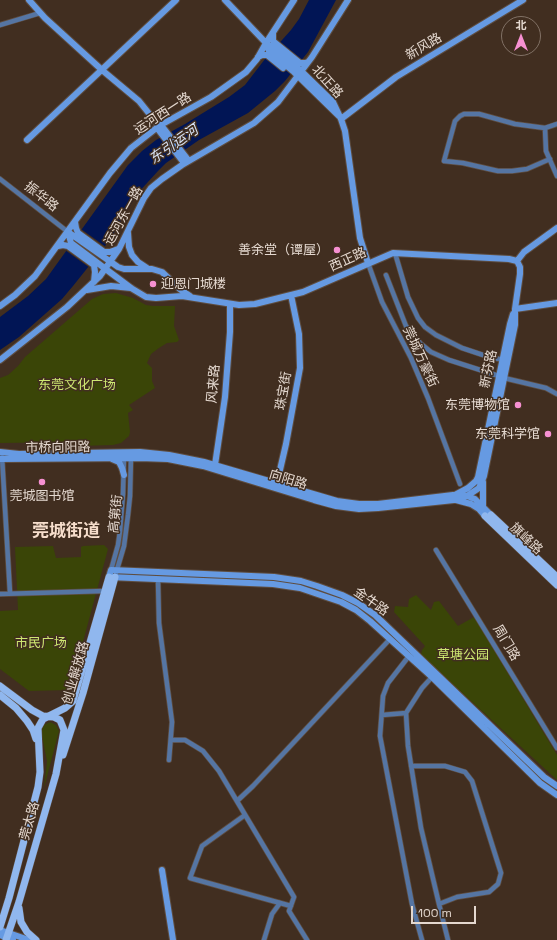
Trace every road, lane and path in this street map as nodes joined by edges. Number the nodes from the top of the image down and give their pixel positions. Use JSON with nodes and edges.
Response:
{"nodes":[{"id":1,"x":29,"y":0,"type":"edge"},
{"id":2,"x":176,"y":0,"type":"edge"},
{"id":3,"x":225,"y":0,"type":"edge"},
{"id":4,"x":294,"y":0,"type":"edge"},
{"id":5,"x":348,"y":0,"type":"edge"},
{"id":6,"x":508,"y":0,"type":"edge"},
{"id":7,"x":523,"y":0,"type":"edge"},
{"id":8,"x":512,"y":7,"type":"junction"},
{"id":9,"x":40,"y":13,"type":"junction"},
{"id":10,"x":0,"y":25,"type":"edge"},
{"id":11,"x":273,"y":33,"type":"junction"},
{"id":12,"x":266,"y":43,"type":"junction"},
{"id":13,"x":271,"y":49,"type":"junction"},
{"id":14,"x":258,"y":57,"type":"junction"},
{"id":15,"x":102,"y":70,"type":"junction"},
{"id":16,"x":297,"y":71,"type":"junction"},
{"id":17,"x":341,"y":119,"type":"junction"},
{"id":18,"x":557,"y":124,"type":"edge"},
{"id":19,"x":160,"y":127,"type":"junction"},
{"id":20,"x":545,"y":128,"type":"junction"},
{"id":21,"x":27,"y":140,"type":"dead end"},
{"id":22,"x":550,"y":159,"type":"junction"},
{"id":23,"x":186,"y":162,"type":"junction"},
{"id":24,"x":557,"y":176,"type":"edge"},
{"id":25,"x":0,"y":179,"type":"edge"},
{"id":26,"x":75,"y":222,"type":"junction"},
{"id":27,"x":557,"y":228,"type":"edge"},
{"id":28,"x":68,"y":232,"type":"junction"},
{"id":29,"x":128,"y":232,"type":"junction"},
{"id":30,"x":77,"y":235,"type":"junction"},
{"id":31,"x":70,"y":244,"type":"junction"},
{"id":32,"x":58,"y":246,"type":"junction"},
{"id":33,"x":119,"y":249,"type":"junction"},
{"id":34,"x":395,"y":253,"type":"junction"},
{"id":35,"x":102,"y":254,"type":"junction"},
{"id":36,"x":110,"y":262,"type":"junction"},
{"id":37,"x":517,"y":262,"type":"junction"},
{"id":38,"x":368,"y":263,"type":"junction"},
{"id":39,"x":95,"y":264,"type":"junction"},
{"id":40,"x":106,"y":268,"type":"junction"},
{"id":41,"x":148,"y":269,"type":"junction"},
{"id":42,"x":386,"y":275,"type":"dead end"},
{"id":43,"x":94,"y":282,"type":"junction"},
{"id":44,"x":132,"y":288,"type":"junction"},
{"id":45,"x":86,"y":291,"type":"junction"},
{"id":46,"x":291,"y":295,"type":"junction"},
{"id":47,"x":192,"y":297,"type":"junction"},
{"id":48,"x":557,"y":303,"type":"edge"},
{"id":49,"x":230,"y":304,"type":"junction"},
{"id":50,"x":0,"y":306,"type":"edge"},
{"id":51,"x":515,"y":309,"type":"junction"},
{"id":52,"x":0,"y":360,"type":"edge"},
{"id":53,"x":505,"y":360,"type":"junction"},
{"id":54,"x":502,"y":377,"type":"junction"},
{"id":55,"x":557,"y":394,"type":"edge"},
{"id":56,"x":128,"y":455,"type":"junction"},
{"id":57,"x":1,"y":456,"type":"edge"},
{"id":58,"x":114,"y":456,"type":"junction"},
{"id":59,"x":485,"y":457,"type":"junction"},
{"id":60,"x":215,"y":465,"type":"junction"},
{"id":61,"x":486,"y":466,"type":"junction"},
{"id":62,"x":124,"y":475,"type":"junction"},
{"id":63,"x":483,"y":479,"type":"junction"},
{"id":64,"x":460,"y":484,"type":"dead end"},
{"id":65,"x":276,"y":486,"type":"junction"},
{"id":66,"x":468,"y":496,"type":"junction"},
{"id":67,"x":454,"y":498,"type":"junction"},
{"id":68,"x":483,"y":506,"type":"junction"},
{"id":69,"x":488,"y":517,"type":"junction"},
{"id":70,"x":497,"y":525,"type":"junction"},
{"id":71,"x":436,"y":550,"type":"dead end"},
{"id":72,"x":113,"y":573,"type":"junction"},
{"id":73,"x":557,"y":577,"type":"edge"},
{"id":74,"x":158,"y":579,"type":"junction"},
{"id":75,"x":557,"y":585,"type":"edge"},
{"id":76,"x":105,"y":591,"type":"junction"},
{"id":77,"x":10,"y":593,"type":"junction"},
{"id":78,"x":0,"y":594,"type":"edge"},
{"id":79,"x":390,"y":639,"type":"junction"},
{"id":80,"x":409,"y":656,"type":"junction"},
{"id":81,"x":432,"y":677,"type":"junction"},
{"id":82,"x":0,"y":686,"type":"edge"},
{"id":83,"x":0,"y":695,"type":"edge"},
{"id":84,"x":32,"y":710,"type":"junction"},
{"id":85,"x":55,"y":712,"type":"junction"},
{"id":86,"x":406,"y":713,"type":"junction"},
{"id":87,"x":382,"y":715,"type":"junction"},
{"id":88,"x":47,"y":717,"type":"junction"},
{"id":89,"x":171,"y":740,"type":"junction"},
{"id":90,"x":38,"y":747,"type":"junction"},
{"id":91,"x":557,"y":748,"type":"edge"},
{"id":92,"x":169,"y":760,"type":"dead end"},
{"id":93,"x":411,"y":766,"type":"junction"},
{"id":94,"x":56,"y":774,"type":"junction"},
{"id":95,"x":557,"y":786,"type":"edge"},
{"id":96,"x":557,"y":795,"type":"edge"},
{"id":97,"x":237,"y":801,"type":"junction"},
{"id":98,"x":245,"y":815,"type":"junction"},
{"id":99,"x":162,"y":870,"type":"dead end"},
{"id":100,"x":9,"y":898,"type":"junction"},
{"id":101,"x":19,"y":902,"type":"junction"},
{"id":102,"x":280,"y":903,"type":"junction"},
{"id":103,"x":438,"y":904,"type":"junction"},
{"id":104,"x":291,"y":906,"type":"junction"},
{"id":105,"x":0,"y":912,"type":"edge"},
{"id":106,"x":0,"y":927,"type":"edge"},
{"id":107,"x":0,"y":930,"type":"edge"},
{"id":108,"x":7,"y":937,"type":"edge"},
{"id":109,"x":28,"y":940,"type":"edge"},
{"id":110,"x":36,"y":940,"type":"edge"},
{"id":111,"x":173,"y":940,"type":"edge"},
{"id":112,"x":264,"y":940,"type":"edge"},
{"id":113,"x":307,"y":940,"type":"edge"},
{"id":114,"x":422,"y":940,"type":"edge"},
{"id":115,"x":448,"y":940,"type":"edge"}],
"edges":[{"from":1,"to":9,"type":"main road"},
{"from":2,"to":15,"type":"main road"},
{"from":3,"to":12,"type":"main road"},
{"from":4,"to":11,"type":"main road","name":"运河西一路"},
{"from":5,"to":16,"type":"main road","name":"运河东一路"},
{"from":6,"to":8,"type":"main road"},
{"from":7,"to":8,"type":"main road","name":"新风路"},
{"from":8,"to":17,"type":"main road","name":"新风路"},
{"from":9,"to":10,"type":"street"},
{"from":9,"to":15,"type":"main road"},
{"from":11,"to":12,"type":"main road","name":"运河西一路"},
{"from":11,"to":13,"type":"main road"},
{"from":12,"to":13,"type":"main road"},
{"from":12,"to":14,"type":"main road","name":"运河西一路"},
{"from":13,"to":14,"type":"main road"},
{"from":13,"to":16,"type":"main road"},
{"from":13,"to":16,"type":"main road"},
{"from":14,"to":19,"type":"main road","name":"运河西一路"},
{"from":15,"to":19,"type":"main road"},
{"from":15,"to":21,"type":"main road"},
{"from":16,"to":17,"type":"main road","name":"北正路"},
{"from":16,"to":23,"type":"main road","name":"运河东一路"},
{"from":17,"to":38,"type":"main road","name":"北正路"},
{"from":18,"to":20,"type":"street"},
{"from":19,"to":23,"type":"main road"},
{"from":19,"to":26,"type":"main road","name":"运河西一路"},
{"from":20,"to":22,"type":"street"},
{"from":20,"to":22,"type":"street"},
{"from":22,"to":24,"type":"street"},
{"from":23,"to":29,"type":"main road","name":"运河东一路"},
{"from":25,"to":28,"type":"street","name":"振华路"},
{"from":26,"to":28,"type":"main road","name":"运河西一路"},
{"from":26,"to":30,"type":"main road"},
{"from":27,"to":37,"type":"main road"},
{"from":28,"to":30,"type":"main road","name":"西正路"},
{"from":28,"to":31,"type":"main road"},
{"from":28,"to":32,"type":"main road","name":"运河西一路"},
{"from":29,"to":33,"type":"main road","name":"运河东一路"},
{"from":29,"to":41,"type":"main road"},
{"from":30,"to":35,"type":"main road","name":"西正路"},
{"from":31,"to":32,"type":"main road"},
{"from":31,"to":39,"type":"main road","name":"西正路"},
{"from":32,"to":50,"type":"main road","name":"运河西一路"},
{"from":33,"to":35,"type":"main road"},
{"from":33,"to":36,"type":"main road","name":"运河东一路"},
{"from":34,"to":37,"type":"main road","name":"西正路"},
{"from":34,"to":38,"type":"main road","name":"西正路"},
{"from":34,"to":53,"type":"street"},
{"from":35,"to":36,"type":"main road","name":"西正路"},
{"from":36,"to":40,"type":"main road","name":"运河东一路"},
{"from":36,"to":41,"type":"main road","name":"西正路"},
{"from":37,"to":51,"type":"main road","name":"新芬路"},
{"from":38,"to":46,"type":"main road","name":"西正路"},
{"from":38,"to":64,"type":"street","name":"莞城万豪街"},
{"from":39,"to":40,"type":"main road","name":"西正路"},
{"from":39,"to":43,"type":"main road"},
{"from":40,"to":43,"type":"main road","name":"运河东一路"},
{"from":40,"to":44,"type":"main road","name":"西正路"},
{"from":41,"to":47,"type":"main road","name":"西正路"},
{"from":42,"to":54,"type":"street"},
{"from":43,"to":45,"type":"main road","name":"运河东一路"},
{"from":44,"to":45,"type":"main road"},
{"from":44,"to":47,"type":"main road","name":"西正路"},
{"from":45,"to":52,"type":"main road","name":"运河东一路"},
{"from":46,"to":49,"type":"main road","name":"西正路"},
{"from":46,"to":65,"type":"main road","name":"珠宝街"},
{"from":47,"to":49,"type":"main road","name":"西正路"},
{"from":48,"to":51,"type":"main road"},
{"from":49,"to":60,"type":"main road","name":"风来路"},
{"from":51,"to":53,"type":"main road","name":"新芬路"},
{"from":53,"to":54,"type":"main road","name":"新芬路"},
{"from":54,"to":55,"type":"street"},
{"from":54,"to":59,"type":"main road","name":"新芬路"},
{"from":56,"to":58,"type":"main road","name":"向阳路"},
{"from":56,"to":60,"type":"main road","name":"向阳路"},
{"from":56,"to":62,"type":"street","name":"高第街"},
{"from":56,"to":65,"type":"main road","name":"向阳路"},
{"from":56,"to":72,"type":"street","name":"高第街"},
{"from":57,"to":58,"type":"main road","name":"市桥向阳路"},
{"from":57,"to":77,"type":"street"},
{"from":58,"to":62,"type":"main road"},
{"from":59,"to":61,"type":"main road"},
{"from":59,"to":63,"type":"main road"},
{"from":59,"to":67,"type":"main road"},
{"from":60,"to":65,"type":"main road","name":"向阳路"},
{"from":61,"to":63,"type":"main road"},
{"from":61,"to":69,"type":"main road"},
{"from":62,"to":72,"type":"street","name":"高第街"},
{"from":63,"to":66,"type":"main road"},
{"from":63,"to":68,"type":"main road"},
{"from":65,"to":67,"type":"main road","name":"向阳路"},
{"from":66,"to":67,"type":"main road"},
{"from":66,"to":68,"type":"main road"},
{"from":67,"to":69,"type":"main road"},
{"from":68,"to":69,"type":"main road"},
{"from":69,"to":70,"type":"main road"},
{"from":70,"to":73,"type":"main road","name":"旗峰路"},
{"from":70,"to":75,"type":"main road","name":"旗峰路"},
{"from":71,"to":91,"type":"street","name":"周门路"},
{"from":72,"to":74,"type":"main road"},
{"from":72,"to":76,"type":"main road","name":"创业解放路"},
{"from":72,"to":94,"type":"main road","name":"创业解放路"},
{"from":72,"to":95,"type":"main road","name":"金牛路"},
{"from":74,"to":79,"type":"main road"},
{"from":74,"to":89,"type":"street"},
{"from":76,"to":77,"type":"street"},
{"from":76,"to":85,"type":"main road","name":"创业解放路"},
{"from":77,"to":78,"type":"street"},
{"from":79,"to":80,"type":"main road"},
{"from":79,"to":97,"type":"street"},
{"from":80,"to":81,"type":"main road"},
{"from":80,"to":87,"type":"street"},
{"from":81,"to":86,"type":"street"},
{"from":81,"to":96,"type":"main road"},
{"from":82,"to":84,"type":"main road"},
{"from":83,"to":90,"type":"main road"},
{"from":84,"to":85,"type":"main road"},
{"from":84,"to":88,"type":"main road"},
{"from":85,"to":88,"type":"main road"},
{"from":86,"to":87,"type":"street"},
{"from":86,"to":93,"type":"street"},
{"from":87,"to":114,"type":"street"},
{"from":88,"to":90,"type":"main road"},
{"from":88,"to":94,"type":"main road","name":"莞太路"},
{"from":89,"to":92,"type":"street"},
{"from":89,"to":97,"type":"street"},
{"from":90,"to":100,"type":"main road","name":"莞太路"},
{"from":93,"to":103,"type":"street"},
{"from":93,"to":103,"type":"street"},
{"from":94,"to":101,"type":"main road","name":"莞太路"},
{"from":97,"to":98,"type":"street"},
{"from":98,"to":102,"type":"street"},
{"from":98,"to":104,"type":"street"},
{"from":99,"to":111,"type":"main road"},
{"from":100,"to":105,"type":"main road"},
{"from":100,"to":106,"type":"main road","name":"莞太路"},
{"from":101,"to":108,"type":"main road","name":"莞太路"},
{"from":101,"to":110,"type":"main road"},
{"from":102,"to":104,"type":"street"},
{"from":102,"to":112,"type":"street"},
{"from":103,"to":115,"type":"street"},
{"from":104,"to":113,"type":"street"},
{"from":107,"to":108,"type":"main road"},
{"from":108,"to":109,"type":"main road"}]}
